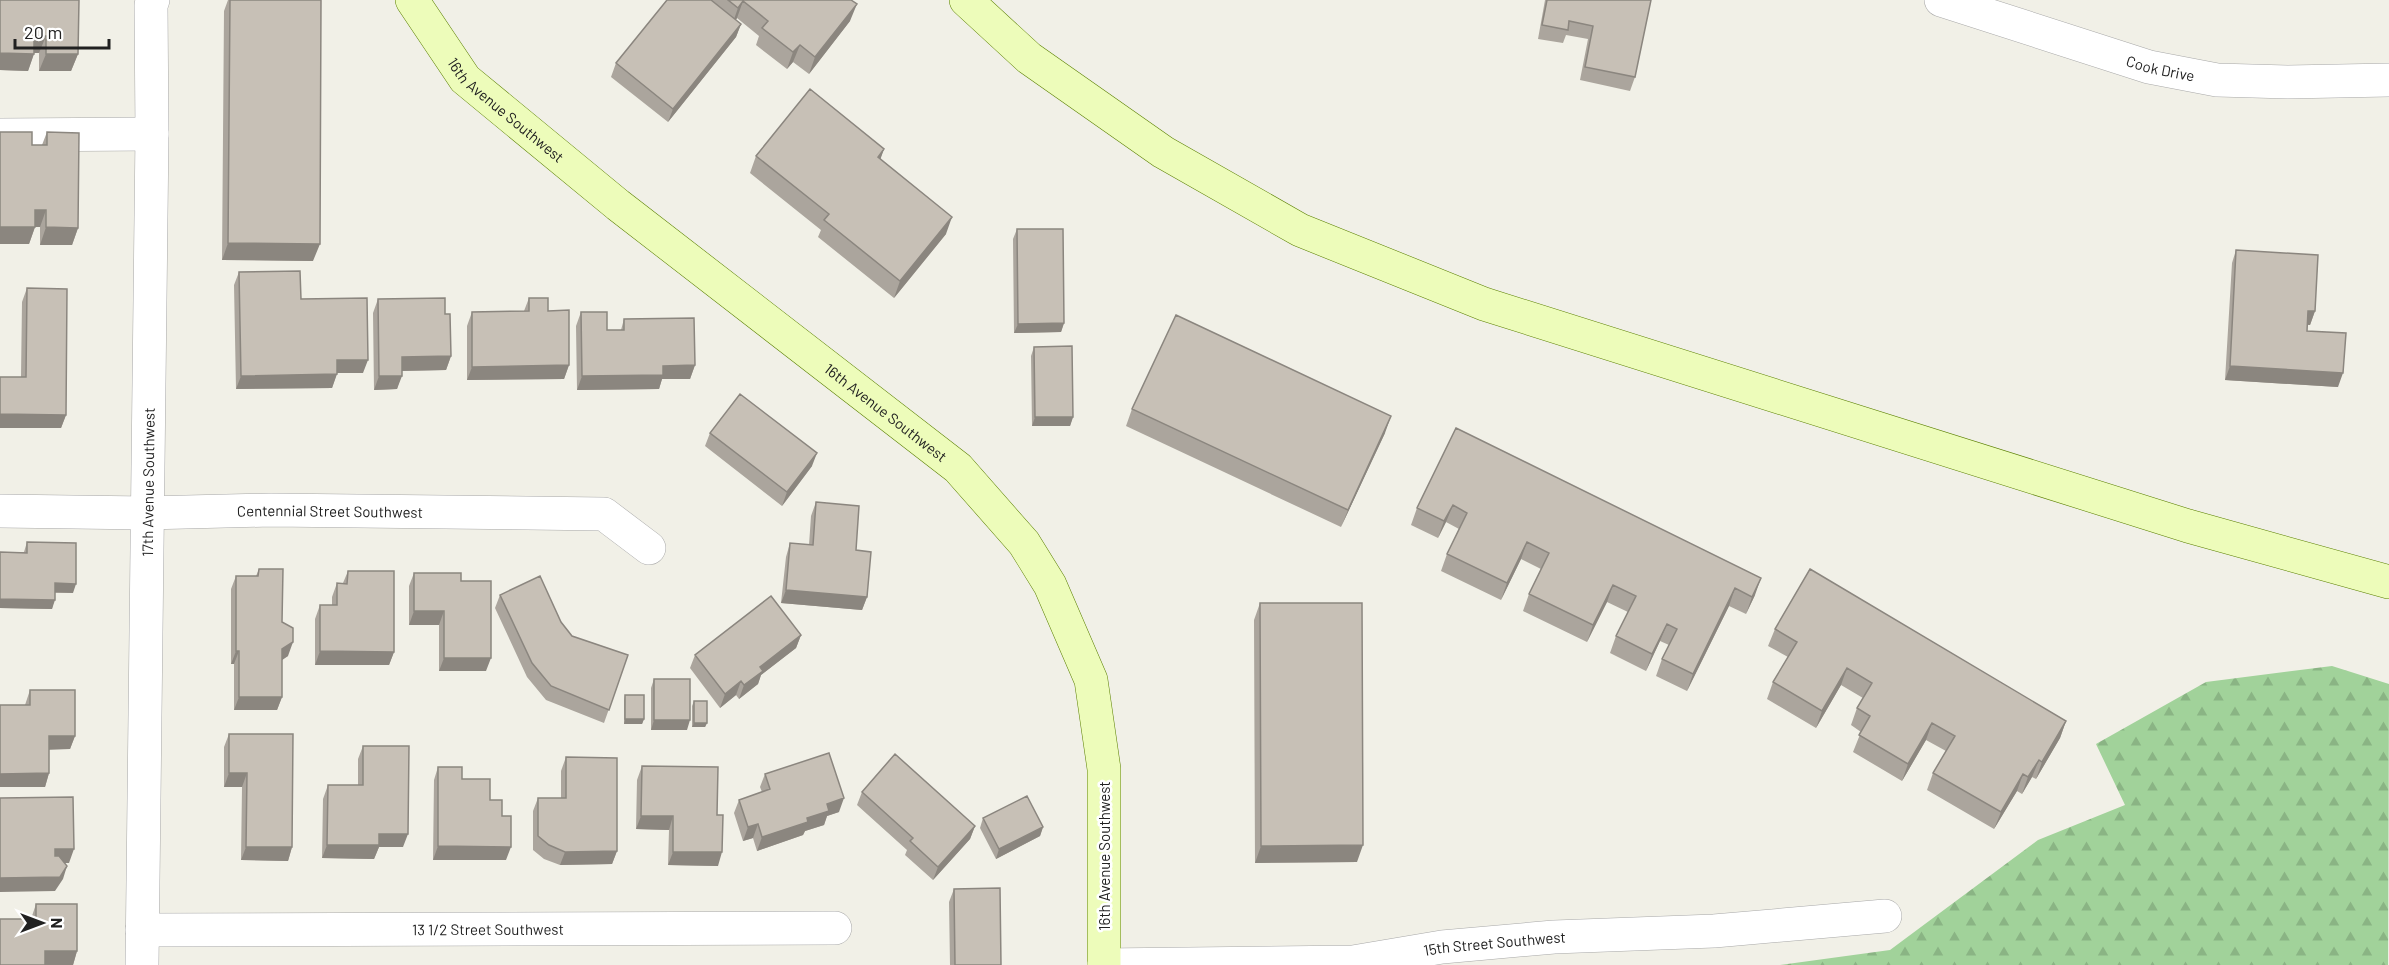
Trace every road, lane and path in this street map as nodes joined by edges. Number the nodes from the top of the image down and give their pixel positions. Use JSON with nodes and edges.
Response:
{"nodes":[{"id":1,"x":153,"y":0,"type":"edge"},
{"id":2,"x":412,"y":0,"type":"edge"},
{"id":3,"x":966,"y":0,"type":"edge"},
{"id":4,"x":1941,"y":0,"type":"edge"},
{"id":5,"x":2389,"y":80,"type":"edge"},
{"id":6,"x":152,"y":134,"type":"junction"},
{"id":7,"x":0,"y":135,"type":"edge"},
{"id":8,"x":0,"y":511,"type":"edge"},
{"id":9,"x":146,"y":513,"type":"junction"},
{"id":10,"x":648,"y":548,"type":"dead end"},
{"id":11,"x":2389,"y":582,"type":"edge"},
{"id":12,"x":1885,"y":916,"type":"dead end"},
{"id":13,"x":835,"y":928,"type":"dead end"},
{"id":14,"x":142,"y":930,"type":"junction"},
{"id":15,"x":142,"y":965,"type":"edge"},
{"id":16,"x":1104,"y":965,"type":"edge"}],
"edges":[{"from":1,"to":6,"type":"street","name":"17th Avenue Southwest"},
{"from":2,"to":16,"type":"main road","name":"16th Avenue Southwest"},
{"from":3,"to":11,"type":"main road"},
{"from":4,"to":5,"type":"street","name":"Cook Drive"},
{"from":6,"to":7,"type":"street"},
{"from":6,"to":9,"type":"street","name":"17th Avenue Southwest"},
{"from":8,"to":9,"type":"street","name":"Centennial Street Southwest"},
{"from":9,"to":10,"type":"street","name":"Centennial Street Southwest"},
{"from":9,"to":14,"type":"street","name":"17th Avenue Southwest"},
{"from":12,"to":16,"type":"street","name":"15th Street Southwest"},
{"from":13,"to":14,"type":"street","name":"13 1/2 Street Southwest"},
{"from":14,"to":15,"type":"street","name":"17th Avenue Southwest"}]}
